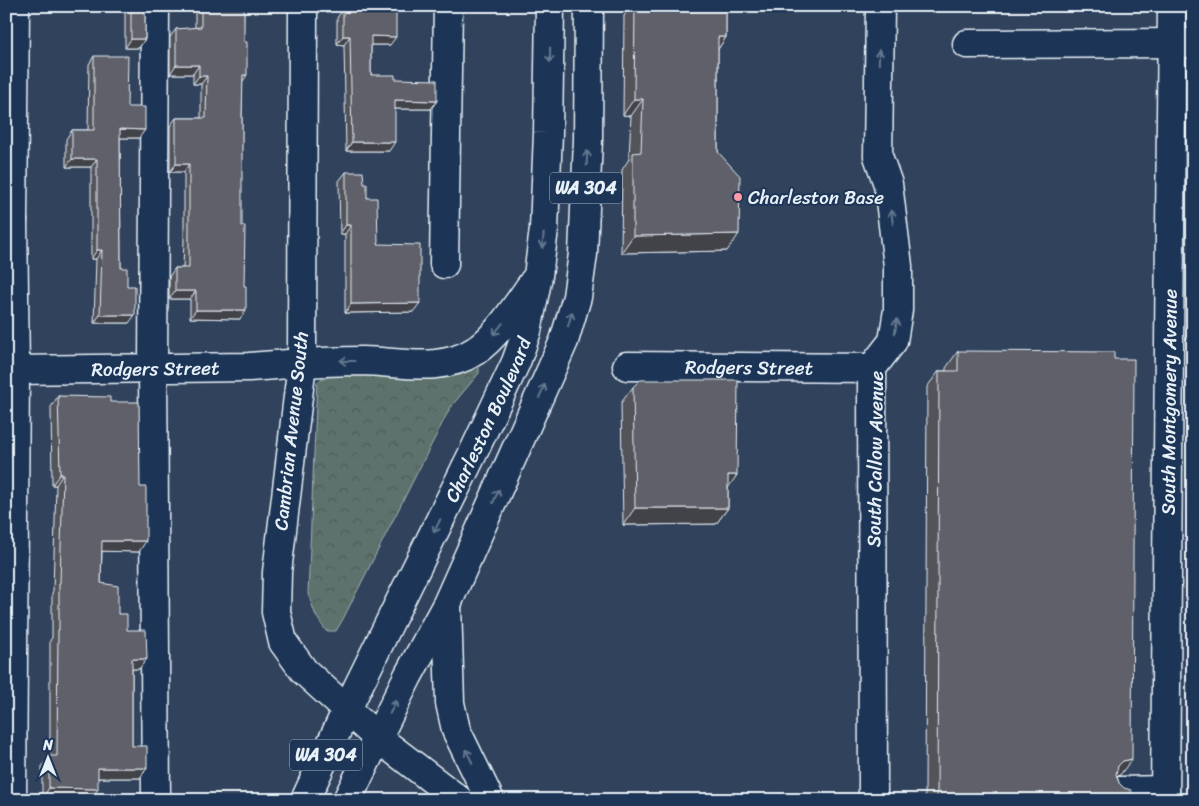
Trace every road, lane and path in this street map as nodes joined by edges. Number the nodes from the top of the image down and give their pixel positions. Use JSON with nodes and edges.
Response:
{"nodes":[{"id":1,"x":14,"y":6,"type":"edge"},
{"id":2,"x":155,"y":6,"type":"edge"},
{"id":3,"x":303,"y":6,"type":"edge"},
{"id":4,"x":448,"y":6,"type":"edge"},
{"id":5,"x":550,"y":6,"type":"edge"},
{"id":6,"x":589,"y":6,"type":"edge"},
{"id":7,"x":880,"y":6,"type":"edge"},
{"id":8,"x":1172,"y":6,"type":"edge"},
{"id":9,"x":1182,"y":43,"type":"edge"},
{"id":10,"x":967,"y":44,"type":"dead end"},
{"id":11,"x":10,"y":219,"type":"edge"},
{"id":12,"x":444,"y":264,"type":"dead end"},
{"id":13,"x":538,"y":276,"type":"junction"},
{"id":14,"x":1182,"y":297,"type":"edge"},
{"id":15,"x":302,"y":363,"type":"junction"},
{"id":16,"x":627,"y":366,"type":"dead end"},
{"id":17,"x":872,"y":368,"type":"junction"},
{"id":18,"x":153,"y":369,"type":"junction"},
{"id":19,"x":10,"y":370,"type":"edge"},
{"id":20,"x":447,"y":604,"type":"junction"},
{"id":21,"x":347,"y":709,"type":"junction"},
{"id":22,"x":378,"y":738,"type":"junction"},
{"id":23,"x":1120,"y":791,"type":"edge"},
{"id":24,"x":1165,"y":795,"type":"edge"},
{"id":25,"x":12,"y":800,"type":"edge"},
{"id":26,"x":156,"y":800,"type":"edge"},
{"id":27,"x":305,"y":800,"type":"edge"},
{"id":28,"x":347,"y":800,"type":"edge"},
{"id":29,"x":459,"y":800,"type":"edge"},
{"id":30,"x":490,"y":800,"type":"edge"},
{"id":31,"x":873,"y":800,"type":"edge"}],
"edges":[{"from":1,"to":11,"type":"main road"},
{"from":2,"to":18,"type":"main road"},
{"from":3,"to":15,"type":"main road","name":"Cambrian Avenue South"},
{"from":4,"to":12,"type":"main road"},
{"from":5,"to":13,"type":"main road","name":"Charleston Boulevard","number":"WA 304","one_way":true},
{"from":20,"to":6,"type":"main road","name":"Charleston Boulevard","number":"WA 304","one_way":true},
{"from":17,"to":7,"type":"main road","name":"South Callow Avenue","one_way":true},
{"from":8,"to":9,"type":"main road","name":"South Montgomery Avenue"},
{"from":9,"to":10,"type":"main road"},
{"from":9,"to":14,"type":"main road","name":"South Montgomery Avenue"},
{"from":11,"to":19,"type":"main road"},
{"from":13,"to":15,"type":"main road","name":"Rodgers Street","one_way":true},
{"from":13,"to":21,"type":"main road","name":"Charleston Boulevard","number":"WA 304","one_way":true},
{"from":14,"to":24,"type":"main road","name":"South Montgomery Avenue"},
{"from":15,"to":18,"type":"main road","name":"Rodgers Street"},
{"from":15,"to":21,"type":"main road","name":"Cambrian Avenue South"},
{"from":16,"to":17,"type":"main road","name":"Rodgers Street"},
{"from":17,"to":31,"type":"main road","name":"South Callow Avenue"},
{"from":18,"to":19,"type":"main road","name":"Rodgers Street"},
{"from":18,"to":26,"type":"main road"},
{"from":19,"to":25,"type":"main road"},
{"from":22,"to":20,"type":"main road","name":"Charleston Boulevard","number":"WA 304","one_way":true},
{"from":30,"to":20,"type":"main road","one_way":true},
{"from":21,"to":22,"type":"main road","name":"Cambrian Avenue South"},
{"from":21,"to":27,"type":"main road","name":"Charleston Boulevard","number":"WA 304"},
{"from":22,"to":28,"type":"main road","name":"Charleston Boulevard","number":"WA 304"},
{"from":22,"to":29,"type":"main road","name":"Cambrian Avenue South"},
{"from":23,"to":24,"type":"main road"}]}
